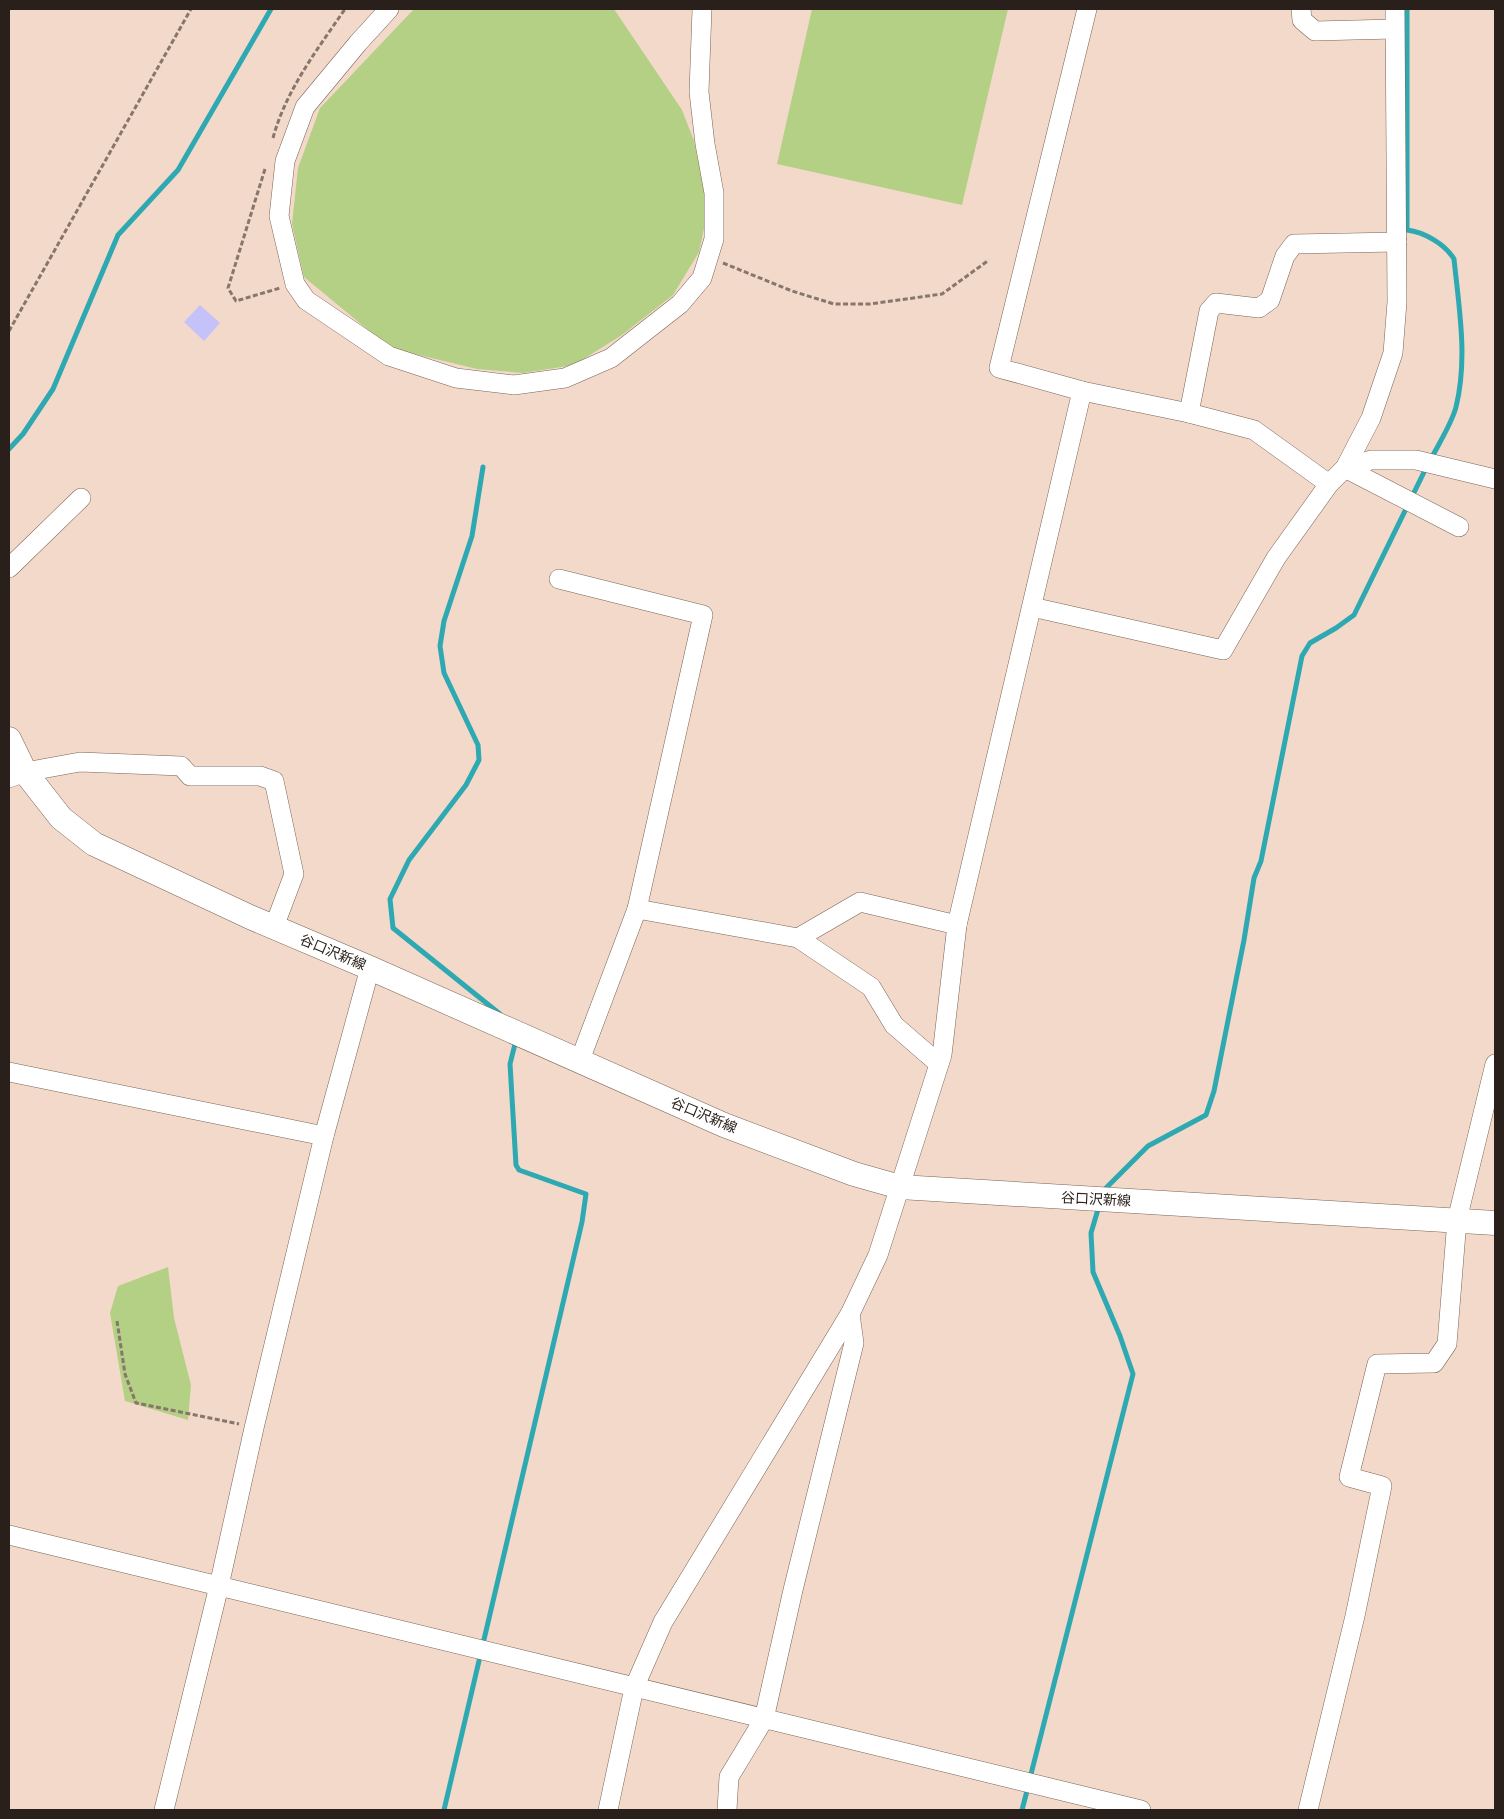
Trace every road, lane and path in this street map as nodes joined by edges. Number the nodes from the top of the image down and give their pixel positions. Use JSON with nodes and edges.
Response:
{"nodes":[{"id":1,"x":191,"y":9,"type":"edge"},
{"id":2,"x":389,"y":9,"type":"edge"},
{"id":3,"x":702,"y":9,"type":"edge"},
{"id":4,"x":1086,"y":9,"type":"edge"},
{"id":5,"x":1301,"y":9,"type":"edge"},
{"id":6,"x":1395,"y":9,"type":"edge"},
{"id":7,"x":1394,"y":29,"type":"junction"},
{"id":8,"x":1397,"y":242,"type":"junction"},
{"id":9,"x":708,"y":257,"type":"junction"},
{"id":10,"x":989,"y":260,"type":"dead end"},
{"id":11,"x":9,"y":331,"type":"edge"},
{"id":12,"x":1082,"y":391,"type":"junction"},
{"id":13,"x":1189,"y":413,"type":"junction"},
{"id":14,"x":1345,"y":468,"type":"junction"},
{"id":15,"x":1495,"y":479,"type":"edge"},
{"id":16,"x":1329,"y":484,"type":"junction"},
{"id":17,"x":81,"y":498,"type":"dead end"},
{"id":18,"x":1459,"y":527,"type":"dead end"},
{"id":19,"x":9,"y":568,"type":"edge"},
{"id":20,"x":559,"y":579,"type":"dead end"},
{"id":21,"x":1032,"y":607,"type":"junction"},
{"id":22,"x":9,"y":739,"type":"edge"},
{"id":23,"x":17,"y":775,"type":"edge"},
{"id":24,"x":637,"y":909,"type":"junction"},
{"id":25,"x":956,"y":925,"type":"junction"},
{"id":26,"x":274,"y":927,"type":"junction"},
{"id":27,"x":798,"y":938,"type":"junction"},
{"id":28,"x":370,"y":968,"type":"junction"},
{"id":29,"x":580,"y":1060,"type":"junction"},
{"id":30,"x":939,"y":1064,"type":"junction"},
{"id":31,"x":1495,"y":1064,"type":"edge"},
{"id":32,"x":9,"y":1072,"type":"edge"},
{"id":33,"x":324,"y":1136,"type":"junction"},
{"id":34,"x":900,"y":1187,"type":"junction"},
{"id":35,"x":1457,"y":1220,"type":"junction"},
{"id":36,"x":1495,"y":1222,"type":"edge"},
{"id":37,"x":850,"y":1314,"type":"junction"},
{"id":38,"x":117,"y":1321,"type":"dead end"},
{"id":39,"x":254,"y":1428,"type":"junction"},
{"id":40,"x":9,"y":1535,"type":"edge"},
{"id":41,"x":219,"y":1586,"type":"junction"},
{"id":42,"x":634,"y":1688,"type":"junction"},
{"id":43,"x":764,"y":1719,"type":"junction"},
{"id":44,"x":164,"y":1810,"type":"edge"},
{"id":45,"x":608,"y":1810,"type":"edge"},
{"id":46,"x":728,"y":1810,"type":"edge"},
{"id":47,"x":1141,"y":1810,"type":"edge"},
{"id":48,"x":1308,"y":1810,"type":"edge"}],
"edges":[{"from":1,"to":11,"type":"path"},
{"from":2,"to":9,"type":"street"},
{"from":3,"to":9,"type":"street"},
{"from":4,"to":12,"type":"street"},
{"from":5,"to":7,"type":"street"},
{"from":6,"to":7,"type":"street"},
{"from":7,"to":8,"type":"street"},
{"from":8,"to":13,"type":"street"},
{"from":8,"to":14,"type":"street"},
{"from":9,"to":10,"type":"path"},
{"from":12,"to":13,"type":"street"},
{"from":12,"to":21,"type":"street"},
{"from":13,"to":16,"type":"street"},
{"from":14,"to":15,"type":"street"},
{"from":14,"to":16,"type":"street"},
{"from":14,"to":18,"type":"street"},
{"from":16,"to":21,"type":"street"},
{"from":17,"to":19,"type":"street"},
{"from":20,"to":24,"type":"street"},
{"from":21,"to":25,"type":"street"},
{"from":22,"to":23,"type":"main road","name":"谷口沢新線"},
{"from":23,"to":26,"type":"main road","name":"谷口沢新線"},
{"from":23,"to":26,"type":"street"},
{"from":24,"to":27,"type":"street"},
{"from":24,"to":29,"type":"street"},
{"from":25,"to":27,"type":"street"},
{"from":25,"to":30,"type":"street"},
{"from":26,"to":28,"type":"main road","name":"谷口沢新線"},
{"from":27,"to":30,"type":"street"},
{"from":28,"to":29,"type":"main road","name":"谷口沢新線"},
{"from":28,"to":33,"type":"street"},
{"from":29,"to":34,"type":"main road","name":"谷口沢新線"},
{"from":30,"to":34,"type":"street"},
{"from":31,"to":35,"type":"street"},
{"from":32,"to":33,"type":"street"},
{"from":33,"to":39,"type":"street"},
{"from":34,"to":35,"type":"main road","name":"谷口沢新線"},
{"from":34,"to":37,"type":"street"},
{"from":35,"to":36,"type":"main road","name":"谷口沢新線"},
{"from":35,"to":48,"type":"street"},
{"from":37,"to":42,"type":"street"},
{"from":37,"to":43,"type":"street"},
{"from":38,"to":39,"type":"path"},
{"from":39,"to":41,"type":"street"},
{"from":40,"to":41,"type":"street"},
{"from":41,"to":42,"type":"street"},
{"from":41,"to":44,"type":"street"},
{"from":42,"to":43,"type":"street"},
{"from":42,"to":45,"type":"street"},
{"from":43,"to":46,"type":"street"},
{"from":43,"to":47,"type":"street"}]}
